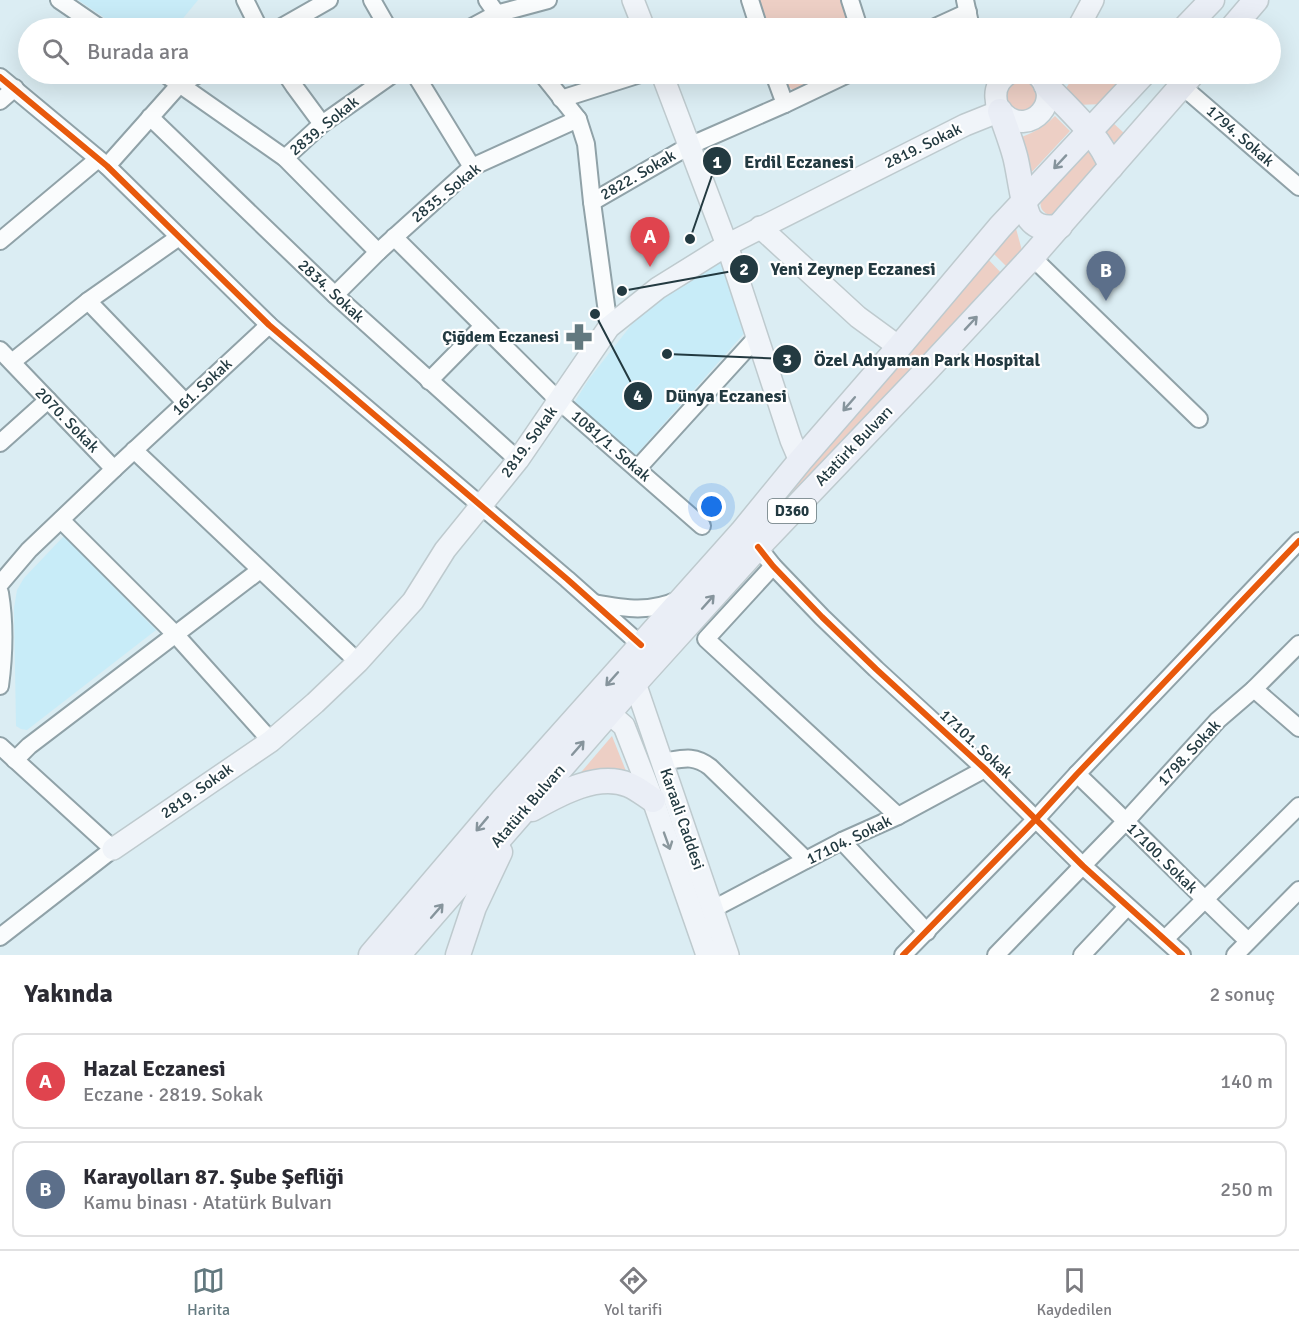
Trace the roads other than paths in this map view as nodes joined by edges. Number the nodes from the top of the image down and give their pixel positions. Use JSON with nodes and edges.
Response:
{"nodes":[{"id":1,"x":59,"y":0,"type":"edge"},
{"id":2,"x":245,"y":0,"type":"edge"},
{"id":3,"x":329,"y":0,"type":"edge"},
{"id":4,"x":372,"y":0,"type":"edge"},
{"id":5,"x":548,"y":0,"type":"edge"},
{"id":6,"x":633,"y":0,"type":"edge"},
{"id":7,"x":750,"y":0,"type":"edge"},
{"id":8,"x":850,"y":0,"type":"edge"},
{"id":9,"x":1081,"y":0,"type":"edge"},
{"id":10,"x":1093,"y":0,"type":"edge"},
{"id":11,"x":1212,"y":0,"type":"edge"},
{"id":12,"x":491,"y":7,"type":"edge"},
{"id":13,"x":85,"y":18,"type":"edge"},
{"id":14,"x":254,"y":18,"type":"edge"},
{"id":15,"x":298,"y":18,"type":"edge"},
{"id":16,"x":382,"y":18,"type":"edge"},
{"id":17,"x":480,"y":18,"type":"edge"},
{"id":18,"x":640,"y":18,"type":"edge"},
{"id":19,"x":756,"y":18,"type":"edge"},
{"id":20,"x":856,"y":18,"type":"edge"},
{"id":21,"x":1071,"y":18,"type":"edge"},
{"id":22,"x":1083,"y":18,"type":"edge"},
{"id":23,"x":1195,"y":18,"type":"edge"},
{"id":24,"x":0,"y":77,"type":"edge"},
{"id":25,"x":180,"y":84,"type":"joint"},
{"id":26,"x":293,"y":84,"type":"edge"},
{"id":27,"x":379,"y":84,"type":"edge"},
{"id":28,"x":421,"y":84,"type":"edge"},
{"id":29,"x":550,"y":84,"type":"edge"},
{"id":30,"x":608,"y":84,"type":"edge"},
{"id":31,"x":666,"y":84,"type":"edge"},
{"id":32,"x":778,"y":84,"type":"edge"},
{"id":33,"x":827,"y":84,"type":"edge"},
{"id":34,"x":990,"y":84,"type":"edge"},
{"id":35,"x":998,"y":84,"type":"edge"},
{"id":36,"x":1046,"y":84,"type":"edge"},
{"id":37,"x":1051,"y":84,"type":"edge"},
{"id":38,"x":1134,"y":84,"type":"edge"},
{"id":39,"x":1184,"y":84,"type":"edge"},
{"id":40,"x":1191,"y":84,"type":"edge"},
{"id":41,"x":15,"y":88,"type":"junction"},
{"id":42,"x":561,"y":99,"type":"junction"},
{"id":43,"x":0,"y":101,"type":"edge"},
{"id":44,"x":785,"y":104,"type":"junction"},
{"id":45,"x":998,"y":107,"type":"junction"},
{"id":46,"x":150,"y":117,"type":"junction"},
{"id":47,"x":578,"y":119,"type":"junction"},
{"id":48,"x":322,"y":124,"type":"junction"},
{"id":49,"x":1089,"y":131,"type":"junction"},
{"id":50,"x":689,"y":146,"type":"junction"},
{"id":51,"x":285,"y":158,"type":"junction"},
{"id":52,"x":103,"y":163,"type":"junction"},
{"id":53,"x":472,"y":167,"type":"junction"},
{"id":54,"x":1111,"y":167,"type":"junction"},
{"id":55,"x":1299,"y":187,"type":"edge"},
{"id":56,"x":1025,"y":201,"type":"junction"},
{"id":57,"x":592,"y":202,"type":"junction"},
{"id":58,"x":1060,"y":226,"type":"junction"},
{"id":59,"x":760,"y":227,"type":"junction"},
{"id":60,"x":179,"y":237,"type":"junction"},
{"id":61,"x":394,"y":237,"type":"junction"},
{"id":62,"x":0,"y":241,"type":"edge"},
{"id":63,"x":727,"y":245,"type":"junction"},
{"id":64,"x":378,"y":252,"type":"junction"},
{"id":65,"x":1032,"y":257,"type":"junction"},
{"id":66,"x":335,"y":295,"type":"junction"},
{"id":67,"x":88,"y":301,"type":"junction"},
{"id":68,"x":269,"y":325,"type":"junction"},
{"id":69,"x":483,"y":326,"type":"junction"},
{"id":70,"x":609,"y":327,"type":"junction"},
{"id":71,"x":757,"y":337,"type":"junction"},
{"id":72,"x":899,"y":347,"type":"junction"},
{"id":73,"x":0,"y":350,"type":"edge"},
{"id":74,"x":12,"y":362,"type":"junction"},
{"id":75,"x":429,"y":381,"type":"junction"},
{"id":76,"x":48,"y":400,"type":"junction"},
{"id":77,"x":559,"y":401,"type":"junction"},
{"id":78,"x":185,"y":402,"type":"junction"},
{"id":79,"x":1199,"y":419,"type":"dead end"},
{"id":80,"x":0,"y":443,"type":"edge"},
{"id":81,"x":135,"y":450,"type":"junction"},
{"id":82,"x":518,"y":460,"type":"junction"},
{"id":83,"x":800,"y":461,"type":"junction"},
{"id":84,"x":114,"y":469,"type":"junction"},
{"id":85,"x":637,"y":469,"type":"junction"},
{"id":86,"x":481,"y":506,"type":"junction"},
{"id":87,"x":61,"y":520,"type":"junction"},
{"id":88,"x":702,"y":526,"type":"dead end"},
{"id":89,"x":1299,"y":541,"type":"edge"},
{"id":90,"x":766,"y":556,"type":"junction"},
{"id":91,"x":260,"y":570,"type":"junction"},
{"id":92,"x":0,"y":584,"type":"edge"},
{"id":93,"x":0,"y":593,"type":"edge"},
{"id":94,"x":684,"y":598,"type":"junction"},
{"id":95,"x":592,"y":602,"type":"junction"},
{"id":96,"x":175,"y":634,"type":"junction"},
{"id":97,"x":1299,"y":644,"type":"edge"},
{"id":98,"x":641,"y":645,"type":"junction"},
{"id":99,"x":358,"y":662,"type":"junction"},
{"id":100,"x":635,"y":683,"type":"junction"},
{"id":101,"x":0,"y":686,"type":"edge"},
{"id":102,"x":1254,"y":689,"type":"junction"},
{"id":103,"x":609,"y":713,"type":"junction"},
{"id":104,"x":1299,"y":728,"type":"edge"},
{"id":105,"x":271,"y":741,"type":"junction"},
{"id":106,"x":0,"y":746,"type":"edge"},
{"id":107,"x":15,"y":760,"type":"junction"},
{"id":108,"x":662,"y":762,"type":"junction"},
{"id":109,"x":985,"y":769,"type":"junction"},
{"id":110,"x":1077,"y":774,"type":"junction"},
{"id":111,"x":652,"y":800,"type":"junction"},
{"id":112,"x":1299,"y":806,"type":"edge"},
{"id":113,"x":519,"y":816,"type":"junction"},
{"id":114,"x":898,"y":816,"type":"junction"},
{"id":115,"x":1036,"y":819,"type":"junction"},
{"id":116,"x":1126,"y":821,"type":"junction"},
{"id":117,"x":842,"y":841,"type":"junction"},
{"id":118,"x":113,"y":849,"type":"junction"},
{"id":119,"x":806,"y":860,"type":"junction"},
{"id":120,"x":1083,"y":866,"type":"junction"},
{"id":121,"x":1299,"y":890,"type":"edge"},
{"id":122,"x":1204,"y":900,"type":"junction"},
{"id":123,"x":1127,"y":907,"type":"junction"},
{"id":124,"x":713,"y":909,"type":"junction"},
{"id":125,"x":927,"y":932,"type":"junction"},
{"id":126,"x":0,"y":937,"type":"edge"},
{"id":127,"x":1165,"y":939,"type":"junction"},
{"id":128,"x":1248,"y":941,"type":"junction"},
{"id":129,"x":371,"y":955,"type":"edge"},
{"id":130,"x":398,"y":955,"type":"edge"},
{"id":131,"x":458,"y":955,"type":"edge"},
{"id":132,"x":707,"y":955,"type":"edge"},
{"id":133,"x":728,"y":955,"type":"edge"},
{"id":134,"x":903,"y":955,"type":"edge"},
{"id":135,"x":996,"y":955,"type":"edge"},
{"id":136,"x":1082,"y":955,"type":"edge"},
{"id":137,"x":1182,"y":955,"type":"edge"},
{"id":138,"x":1235,"y":955,"type":"edge"}],
"edges":[{"from":1,"to":13,"type":"street"},
{"from":2,"to":14,"type":"street"},
{"from":3,"to":15,"type":"street"},
{"from":4,"to":16,"type":"street"},
{"from":5,"to":12,"type":"street"},
{"from":6,"to":18,"type":"main road"},
{"from":7,"to":19,"type":"street"},
{"from":8,"to":20,"type":"street"},
{"from":9,"to":21,"type":"main road"},
{"from":10,"to":22,"type":"main road"},
{"from":11,"to":23,"type":"highway"},
{"from":12,"to":17,"type":"street"},
{"from":24,"to":41,"type":"street"},
{"from":25,"to":46,"type":"street"},
{"from":25,"to":51,"type":"street"},
{"from":26,"to":48,"type":"street"},
{"from":27,"to":48,"type":"street","name":"2839. Sokak"},
{"from":28,"to":53,"type":"street"},
{"from":29,"to":42,"type":"street"},
{"from":30,"to":42,"type":"street"},
{"from":31,"to":50,"type":"main road"},
{"from":32,"to":44,"type":"street"},
{"from":33,"to":44,"type":"street","name":"2822. Sokak"},
{"from":34,"to":45,"type":"main road"},
{"from":35,"to":45,"type":"main road"},
{"from":36,"to":45,"type":"main road"},
{"from":37,"to":49,"type":"highway"},
{"from":38,"to":49,"type":"highway","name":"Atatürk Bulvarı","number":"D360"},
{"from":39,"to":54,"type":"highway","name":"Atatürk Bulvarı","number":"D360"},
{"from":40,"to":55,"type":"street","name":"1794. Sokak"},
{"from":41,"to":43,"type":"street"},
{"from":41,"to":52,"type":"street"},
{"from":42,"to":47,"type":"street"},
{"from":44,"to":50,"type":"street","name":"2822. Sokak"},
{"from":45,"to":56,"type":"highway"},
{"from":45,"to":59,"type":"main road","name":"2819. Sokak"},
{"from":46,"to":52,"type":"street"},
{"from":46,"to":66,"type":"street","name":"2834. Sokak"},
{"from":47,"to":53,"type":"street","name":"2835. Sokak"},
{"from":47,"to":57,"type":"street"},
{"from":48,"to":51,"type":"street","name":"2839. Sokak"},
{"from":49,"to":54,"type":"highway"},
{"from":49,"to":56,"type":"highway","name":"Atatürk Bulvarı","number":"D360","one_way":true},
{"from":50,"to":57,"type":"street","name":"2822. Sokak"},
{"from":50,"to":63,"type":"main road"},
{"from":51,"to":64,"type":"street"},
{"from":52,"to":60,"type":"street"},
{"from":52,"to":62,"type":"street"},
{"from":53,"to":61,"type":"street","name":"2835. Sokak"},
{"from":54,"to":58,"type":"highway","name":"Atatürk Bulvarı","number":"D360"},
{"from":56,"to":58,"type":"highway"},
{"from":56,"to":72,"type":"highway","name":"Atatürk Bulvarı","number":"D360"},
{"from":57,"to":70,"type":"street"},
{"from":58,"to":65,"type":"highway","name":"Atatürk Bulvarı","number":"D360"},
{"from":59,"to":63,"type":"main road","name":"2819. Sokak"},
{"from":59,"to":72,"type":"main road"},
{"from":60,"to":67,"type":"street"},
{"from":60,"to":68,"type":"street"},
{"from":61,"to":64,"type":"street","name":"2835. Sokak"},
{"from":61,"to":69,"type":"street","name":"1081/1. Sokak"},
{"from":63,"to":70,"type":"main road","name":"2819. Sokak"},
{"from":63,"to":71,"type":"main road"},
{"from":64,"to":66,"type":"street","name":"2835. Sokak"},
{"from":65,"to":79,"type":"street"},
{"from":90,"to":65,"type":"highway","name":"Atatürk Bulvarı","number":"D360","one_way":true},
{"from":66,"to":75,"type":"street","name":"2834. Sokak"},
{"from":67,"to":74,"type":"street"},
{"from":67,"to":78,"type":"street"},
{"from":68,"to":78,"type":"street","name":"161. Sokak"},
{"from":68,"to":86,"type":"street"},
{"from":69,"to":75,"type":"street"},
{"from":69,"to":77,"type":"street","name":"1081/1. Sokak"},
{"from":70,"to":77,"type":"main road","name":"2819. Sokak"},
{"from":71,"to":83,"type":"main road"},
{"from":71,"to":85,"type":"street"},
{"from":72,"to":83,"type":"highway","name":"Atatürk Bulvarı","number":"D360","one_way":true},
{"from":73,"to":74,"type":"street","name":"2070. Sokak"},
{"from":74,"to":76,"type":"street","name":"2070. Sokak"},
{"from":75,"to":82,"type":"street","name":"2834. Sokak"},
{"from":76,"to":80,"type":"street"},
{"from":76,"to":84,"type":"street","name":"2070. Sokak"},
{"from":77,"to":82,"type":"main road","name":"2819. Sokak"},
{"from":77,"to":85,"type":"street","name":"1081/1. Sokak"},
{"from":78,"to":81,"type":"street","name":"161. Sokak"},
{"from":81,"to":84,"type":"street"},
{"from":81,"to":91,"type":"street"},
{"from":82,"to":86,"type":"main road","name":"2819. Sokak"},
{"from":83,"to":94,"type":"highway","name":"Atatürk Bulvarı","number":"D360"},
{"from":84,"to":87,"type":"street"},
{"from":85,"to":88,"type":"street","name":"1081/1. Sokak"},
{"from":86,"to":95,"type":"street"},
{"from":86,"to":99,"type":"main road","name":"2819. Sokak"},
{"from":87,"to":92,"type":"street"},
{"from":87,"to":96,"type":"street"},
{"from":89,"to":110,"type":"street"},
{"from":100,"to":90,"type":"highway","name":"Atatürk Bulvarı","number":"D360","one_way":true},
{"from":90,"to":109,"type":"street","name":"17101. Sokak"},
{"from":90,"to":114,"type":"street"},
{"from":91,"to":96,"type":"street"},
{"from":91,"to":99,"type":"street"},
{"from":93,"to":101,"type":"street"},
{"from":94,"to":95,"type":"street"},
{"from":94,"to":98,"type":"highway","name":"Atatürk Bulvarı","number":"D360"},
{"from":95,"to":98,"type":"street"},
{"from":96,"to":105,"type":"street"},
{"from":96,"to":107,"type":"street"},
{"from":97,"to":102,"type":"street","name":"1798. Sokak"},
{"from":98,"to":129,"type":"highway","name":"Atatürk Bulvarı","number":"D360","one_way":true},
{"from":99,"to":105,"type":"main road","name":"2819. Sokak"},
{"from":100,"to":103,"type":"highway","name":"Atatürk Bulvarı","number":"D360"},
{"from":100,"to":108,"type":"main road","name":"Karaali Caddesi"},
{"from":102,"to":104,"type":"street"},
{"from":102,"to":116,"type":"street","name":"1798. Sokak"},
{"from":103,"to":111,"type":"main road","name":"Karaali Caddesi"},
{"from":113,"to":103,"type":"highway","name":"Atatürk Bulvarı","number":"D360","one_way":true},
{"from":105,"to":118,"type":"main road","name":"2819. Sokak"},
{"from":106,"to":107,"type":"street"},
{"from":107,"to":118,"type":"street"},
{"from":108,"to":119,"type":"street"},
{"from":108,"to":124,"type":"main road","name":"Karaali Caddesi"},
{"from":109,"to":114,"type":"street","name":"17104. Sokak"},
{"from":109,"to":115,"type":"street","name":"17101. Sokak"},
{"from":110,"to":115,"type":"street"},
{"from":110,"to":116,"type":"street","name":"17100. Sokak"},
{"from":111,"to":113,"type":"highway"},
{"from":111,"to":132,"type":"main road","name":"Karaali Caddesi","one_way":true},
{"from":112,"to":122,"type":"street"},
{"from":130,"to":113,"type":"highway","name":"Atatürk Bulvarı","number":"D360","one_way":true},
{"from":113,"to":131,"type":"highway"},
{"from":114,"to":117,"type":"street","name":"17104. Sokak"},
{"from":115,"to":120,"type":"street","name":"17101. Sokak"},
{"from":115,"to":125,"type":"street"},
{"from":116,"to":120,"type":"street","name":"1798. Sokak"},
{"from":116,"to":122,"type":"street","name":"17100. Sokak"},
{"from":117,"to":119,"type":"street","name":"17104. Sokak"},
{"from":117,"to":125,"type":"street"},
{"from":118,"to":126,"type":"street"},
{"from":119,"to":124,"type":"street","name":"17104. Sokak"},
{"from":120,"to":123,"type":"street","name":"17101. Sokak"},
{"from":120,"to":135,"type":"street","name":"1798. Sokak"},
{"from":121,"to":128,"type":"street"},
{"from":122,"to":127,"type":"street"},
{"from":122,"to":128,"type":"street","name":"17100. Sokak"},
{"from":123,"to":127,"type":"street","name":"17101. Sokak"},
{"from":123,"to":136,"type":"street"},
{"from":124,"to":133,"type":"main road","name":"Karaali Caddesi"},
{"from":125,"to":134,"type":"street"},
{"from":127,"to":137,"type":"street","name":"17101. Sokak"},
{"from":128,"to":138,"type":"street"}]}
